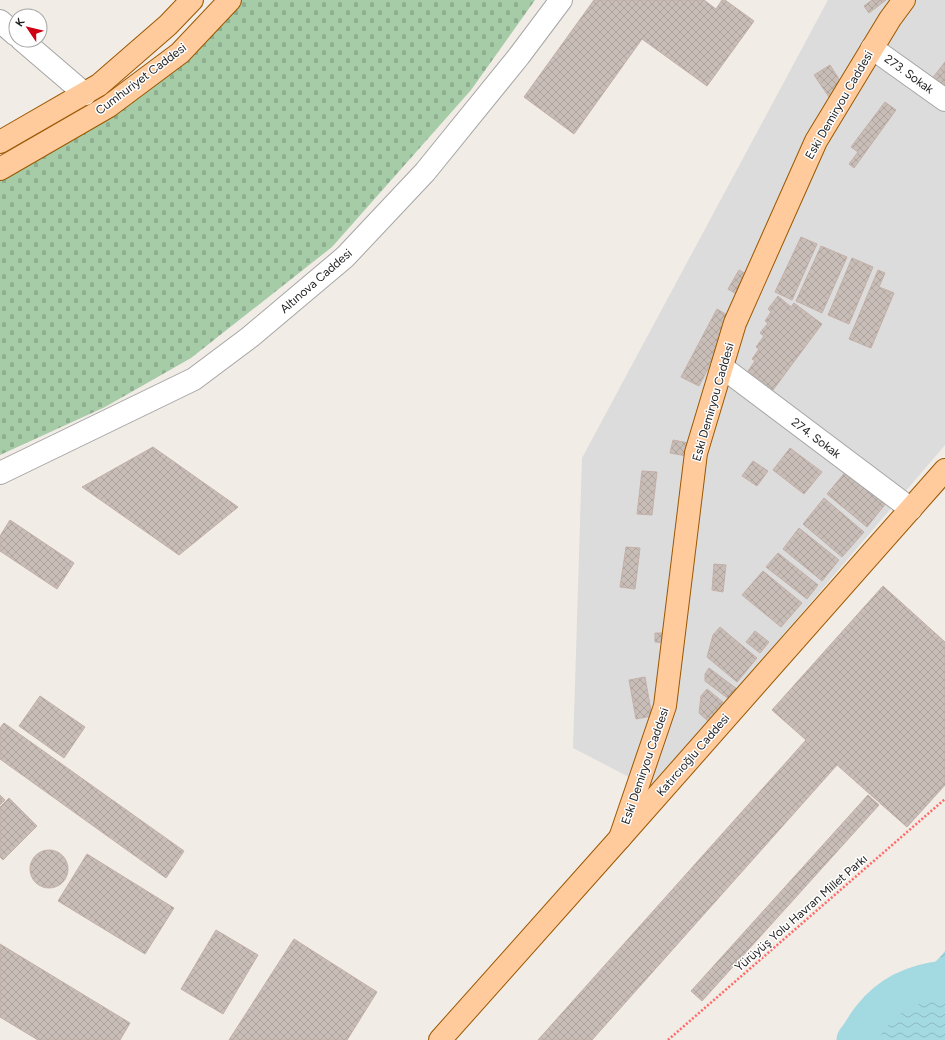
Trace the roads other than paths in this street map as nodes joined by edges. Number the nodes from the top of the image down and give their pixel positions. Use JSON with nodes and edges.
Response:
{"nodes":[{"id":1,"x":192,"y":0,"type":"edge"},
{"id":2,"x":230,"y":0,"type":"edge"},
{"id":3,"x":561,"y":0,"type":"edge"},
{"id":4,"x":904,"y":0,"type":"edge"},
{"id":5,"x":0,"y":21,"type":"edge"},
{"id":6,"x":8,"y":28,"type":"edge"},
{"id":7,"x":31,"y":48,"type":"edge"},
{"id":8,"x":872,"y":48,"type":"junction"},
{"id":9,"x":85,"y":94,"type":"junction"},
{"id":10,"x":945,"y":100,"type":"edge"},
{"id":11,"x":0,"y":142,"type":"edge"},
{"id":12,"x":0,"y":169,"type":"edge"},
{"id":13,"x":722,"y":367,"type":"junction"},
{"id":14,"x":945,"y":470,"type":"edge"},
{"id":15,"x":0,"y":473,"type":"edge"},
{"id":16,"x":911,"y":509,"type":"junction"},
{"id":17,"x":620,"y":838,"type":"junction"},
{"id":18,"x":440,"y":1040,"type":"edge"}],
"edges":[{"from":1,"to":9,"type":"main road","name":"Cumhuriyet Caddesi"},
{"from":2,"to":12,"type":"main road","name":"Cumhuriyet Caddesi"},
{"from":3,"to":15,"type":"street","name":"Altınova Caddesi"},
{"from":4,"to":8,"type":"main road","name":"Eski Demiryou Caddesi"},
{"from":5,"to":6,"type":"street"},
{"from":7,"to":9,"type":"street"},
{"from":8,"to":10,"type":"street","name":"273. Sokak"},
{"from":8,"to":13,"type":"main road","name":"Eski Demiryou Caddesi"},
{"from":9,"to":11,"type":"main road","name":"Cumhuriyet Caddesi"},
{"from":13,"to":16,"type":"street","name":"274. Sokak"},
{"from":13,"to":17,"type":"main road","name":"Eski Demiryou Caddesi"},
{"from":14,"to":16,"type":"main road","name":"Katırcıoğlu Caddesi"},
{"from":16,"to":17,"type":"main road","name":"Katırcıoğlu Caddesi"},
{"from":17,"to":18,"type":"main road","name":"Katırcıoğlu Caddesi"}]}
